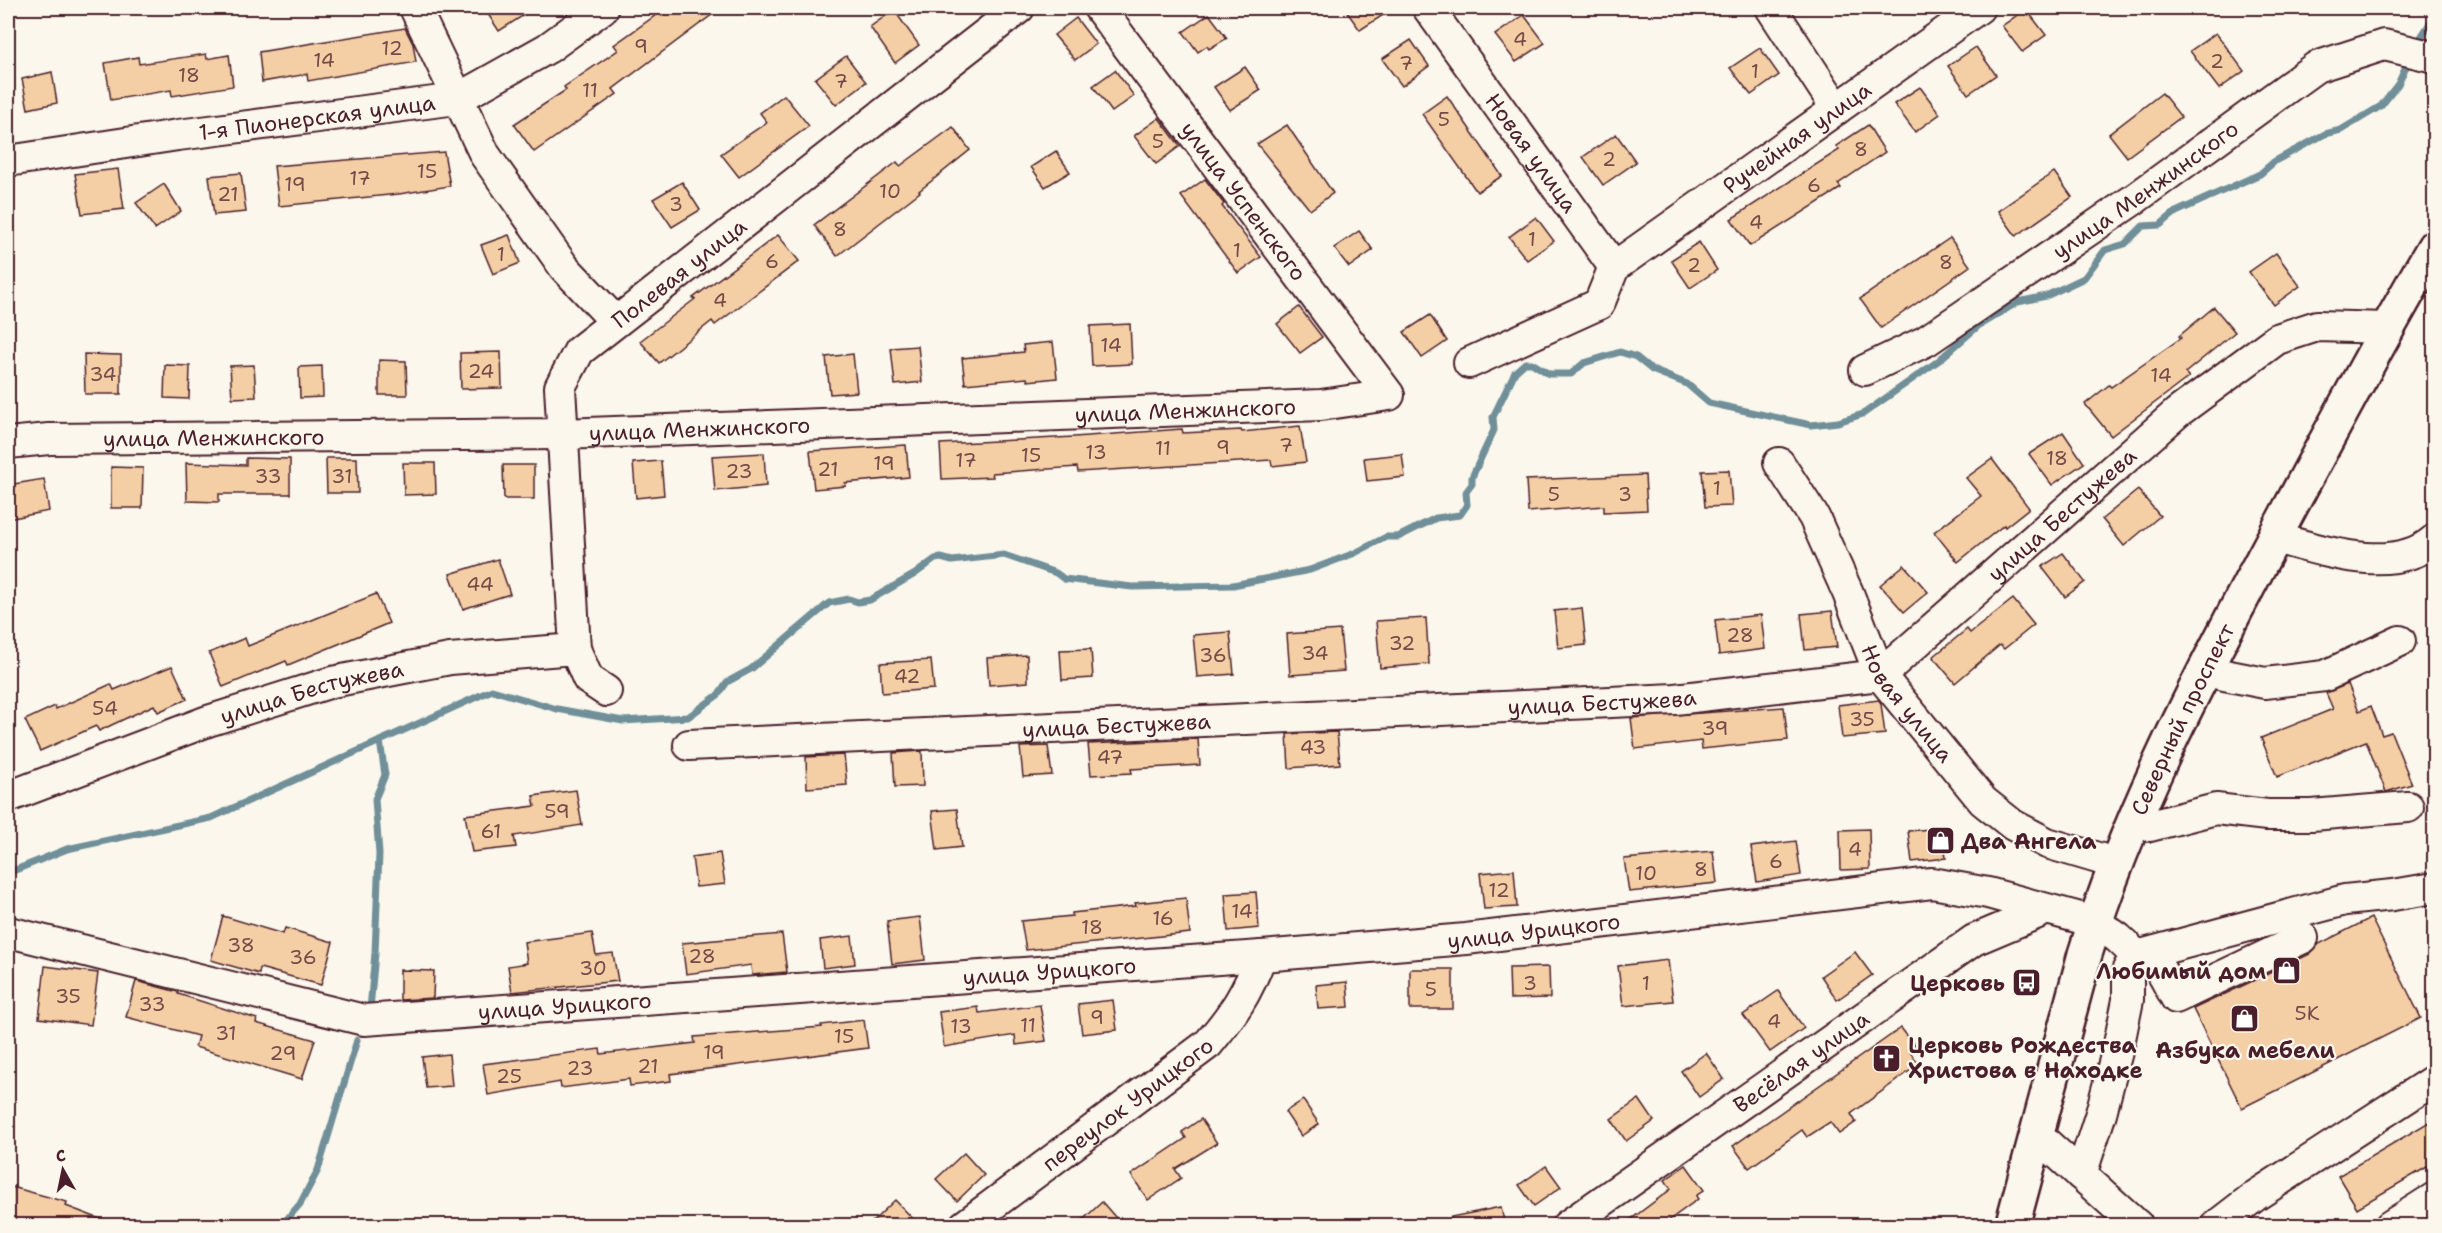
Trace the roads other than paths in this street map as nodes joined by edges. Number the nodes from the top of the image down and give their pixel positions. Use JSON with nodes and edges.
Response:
{"nodes":[{"id":1,"x":415,"y":8,"type":"edge"},
{"id":2,"x":603,"y":8,"type":"edge"},
{"id":3,"x":1019,"y":8,"type":"edge"},
{"id":4,"x":1099,"y":8,"type":"edge"},
{"id":5,"x":1428,"y":8,"type":"edge"},
{"id":6,"x":1771,"y":8,"type":"edge"},
{"id":7,"x":1979,"y":8,"type":"edge"},
{"id":8,"x":2420,"y":54,"type":"edge"},
{"id":9,"x":457,"y":99,"type":"junction"},
{"id":10,"x":1837,"y":109,"type":"junction"},
{"id":11,"x":8,"y":161,"type":"edge"},
{"id":12,"x":2434,"y":247,"type":"edge"},
{"id":13,"x":1614,"y":267,"type":"junction"},
{"id":14,"x":615,"y":321,"type":"junction"},
{"id":15,"x":2387,"y":328,"type":"junction"},
{"id":16,"x":1469,"y":363,"type":"dead end"},
{"id":17,"x":1865,"y":370,"type":"dead end"},
{"id":18,"x":1389,"y":394,"type":"joint"},
{"id":19,"x":562,"y":434,"type":"junction"},
{"id":20,"x":8,"y":443,"type":"edge"},
{"id":21,"x":1779,"y":464,"type":"dead end"},
{"id":22,"x":2275,"y":537,"type":"junction"},
{"id":23,"x":2434,"y":540,"type":"edge"},
{"id":24,"x":2400,"y":641,"type":"dead end"},
{"id":25,"x":575,"y":649,"type":"junction"},
{"id":26,"x":2204,"y":671,"type":"junction"},
{"id":27,"x":1880,"y":675,"type":"junction"},
{"id":28,"x":606,"y":691,"type":"dead end"},
{"id":29,"x":689,"y":745,"type":"dead end"},
{"id":30,"x":8,"y":797,"type":"edge"},
{"id":31,"x":2408,"y":807,"type":"dead end"},
{"id":32,"x":2134,"y":821,"type":"junction"},
{"id":33,"x":2118,"y":864,"type":"junction"},
{"id":34,"x":2434,"y":888,"type":"edge"},
{"id":35,"x":2045,"y":910,"type":"junction"},
{"id":36,"x":2095,"y":922,"type":"junction"},
{"id":37,"x":9,"y":932,"type":"edge"},
{"id":38,"x":2303,"y":938,"type":"dead end"},
{"id":39,"x":2144,"y":955,"type":"junction"},
{"id":40,"x":1261,"y":956,"type":"junction"},
{"id":41,"x":2434,"y":1080,"type":"edge"},
{"id":42,"x":2037,"y":1136,"type":"junction"},
{"id":43,"x":2081,"y":1174,"type":"junction"},
{"id":44,"x":2434,"y":1198,"type":"edge"},
{"id":45,"x":964,"y":1226,"type":"edge"},
{"id":46,"x":1567,"y":1226,"type":"edge"},
{"id":47,"x":2012,"y":1226,"type":"edge"},
{"id":48,"x":2138,"y":1226,"type":"edge"},
{"id":49,"x":2216,"y":1226,"type":"edge"},
{"id":50,"x":2390,"y":1226,"type":"edge"}],
"edges":[{"from":1,"to":9,"type":"street"},
{"from":2,"to":9,"type":"street","name":"1-я Пионерская улица"},
{"from":3,"to":14,"type":"street","name":"Полевая улица"},
{"from":4,"to":18,"type":"street","name":"улица Успенского"},
{"from":5,"to":13,"type":"street","name":"Новая улица"},
{"from":6,"to":10,"type":"street"},
{"from":7,"to":10,"type":"street","name":"Ручейная улица"},
{"from":8,"to":17,"type":"street","name":"улица Менжинского"},
{"from":9,"to":11,"type":"street","name":"1-я Пионерская улица"},
{"from":9,"to":14,"type":"street"},
{"from":10,"to":13,"type":"street","name":"Ручейная улица"},
{"from":12,"to":15,"type":"main road","name":"Северный проспект"},
{"from":13,"to":16,"type":"street"},
{"from":14,"to":19,"type":"street","name":"Полевая улица"},
{"from":15,"to":22,"type":"main road","name":"Северный проспект"},
{"from":15,"to":27,"type":"street","name":"улица Бестужева"},
{"from":18,"to":19,"type":"street","name":"улица Менжинского"},
{"from":19,"to":20,"type":"street","name":"улица Менжинского"},
{"from":19,"to":25,"type":"street","name":"Полевая улица"},
{"from":21,"to":27,"type":"street","name":"Новая улица"},
{"from":22,"to":23,"type":"street"},
{"from":22,"to":26,"type":"main road","name":"Северный проспект"},
{"from":24,"to":26,"type":"street"},
{"from":25,"to":28,"type":"street"},
{"from":25,"to":30,"type":"street","name":"улица Бестужева"},
{"from":26,"to":32,"type":"main road","name":"Северный проспект"},
{"from":27,"to":29,"type":"street","name":"улица Бестужева"},
{"from":27,"to":33,"type":"street","name":"Новая улица"},
{"from":31,"to":32,"type":"street"},
{"from":32,"to":33,"type":"main road","name":"Северный проспект"},
{"from":33,"to":36,"type":"main road","name":"Северный проспект"},
{"from":34,"to":39,"type":"street"},
{"from":35,"to":36,"type":"street","name":"улица Урицкого"},
{"from":35,"to":40,"type":"street","name":"улица Урицкого"},
{"from":35,"to":46,"type":"street","name":"Весёлая улица"},
{"from":36,"to":39,"type":"street"},
{"from":36,"to":42,"type":"main road","name":"Северный проспект"},
{"from":37,"to":40,"type":"street","name":"улица Урицкого"},
{"from":38,"to":39,"type":"street"},
{"from":39,"to":43,"type":"street"},
{"from":40,"to":45,"type":"street","name":"переулок Урицкого"},
{"from":41,"to":49,"type":"street"},
{"from":42,"to":43,"type":"street"},
{"from":42,"to":47,"type":"main road","name":"Северный проспект"},
{"from":43,"to":48,"type":"street"},
{"from":44,"to":50,"type":"street"}]}
